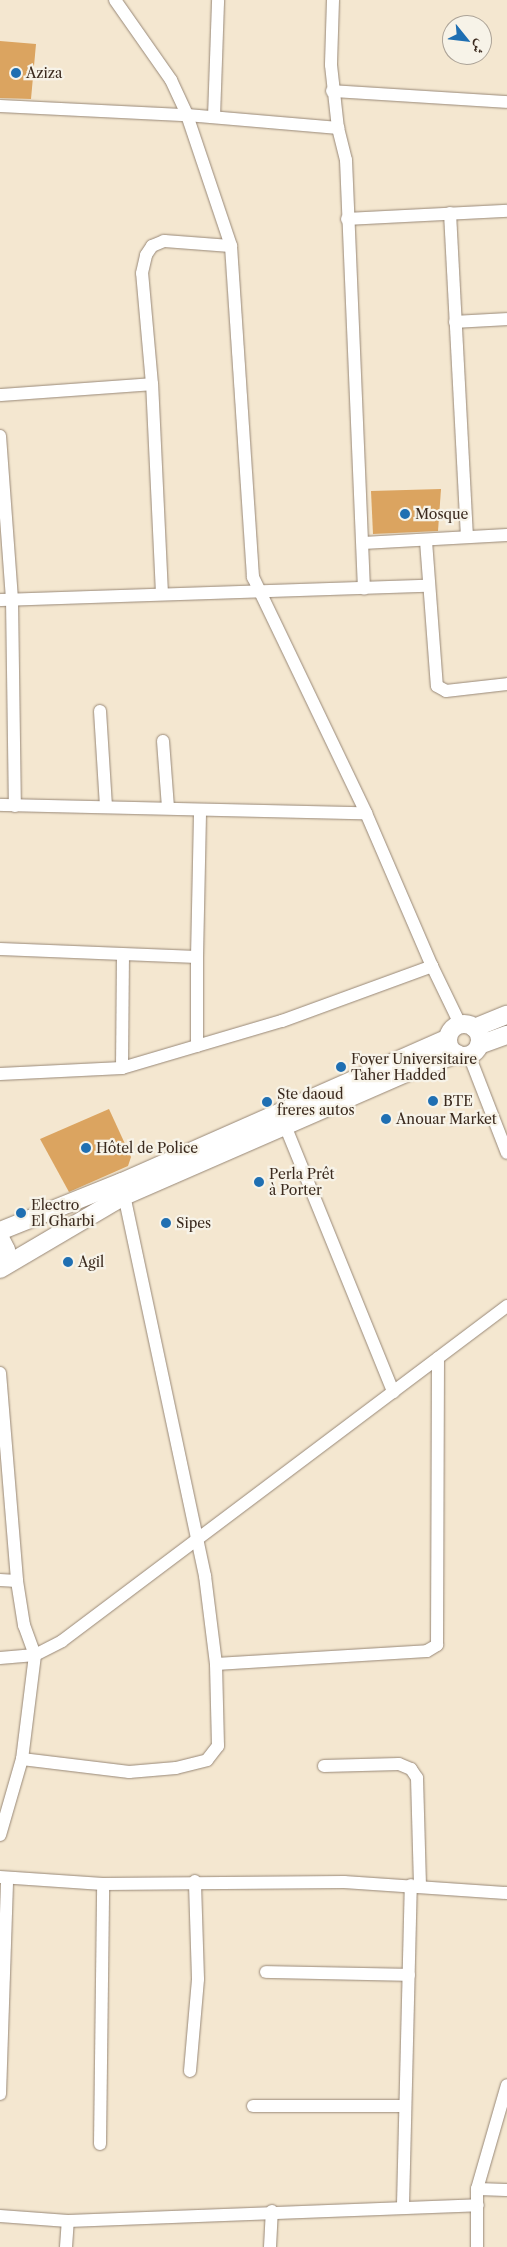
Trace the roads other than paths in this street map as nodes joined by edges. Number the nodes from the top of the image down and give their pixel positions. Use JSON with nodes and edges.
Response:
{"nodes":[{"id":1,"x":115,"y":0,"type":"edge"},
{"id":2,"x":218,"y":0,"type":"edge"},
{"id":3,"x":333,"y":0,"type":"edge"},
{"id":4,"x":332,"y":91,"type":"junction"},
{"id":5,"x":507,"y":102,"type":"edge"},
{"id":6,"x":0,"y":106,"type":"edge"},
{"id":7,"x":187,"y":114,"type":"junction"},
{"id":8,"x":214,"y":117,"type":"junction"},
{"id":9,"x":338,"y":128,"type":"junction"},
{"id":10,"x":507,"y":211,"type":"edge"},
{"id":11,"x":450,"y":213,"type":"junction"},
{"id":12,"x":347,"y":219,"type":"junction"},
{"id":13,"x":230,"y":246,"type":"junction"},
{"id":14,"x":507,"y":319,"type":"edge"},
{"id":15,"x":455,"y":322,"type":"junction"},
{"id":16,"x":152,"y":384,"type":"junction"},
{"id":17,"x":0,"y":395,"type":"edge"},
{"id":18,"x":0,"y":436,"type":"edge"},
{"id":19,"x":507,"y":535,"type":"edge"},
{"id":20,"x":467,"y":537,"type":"junction"},
{"id":21,"x":426,"y":541,"type":"junction"},
{"id":22,"x":363,"y":543,"type":"junction"},
{"id":23,"x":428,"y":586,"type":"junction"},
{"id":24,"x":364,"y":590,"type":"junction"},
{"id":25,"x":259,"y":591,"type":"junction"},
{"id":26,"x":162,"y":594,"type":"junction"},
{"id":27,"x":6,"y":599,"type":"edge"},
{"id":28,"x":507,"y":684,"type":"edge"},
{"id":29,"x":100,"y":711,"type":"dead end"},
{"id":30,"x":163,"y":741,"type":"dead end"},
{"id":31,"x":0,"y":805,"type":"edge"},
{"id":32,"x":15,"y":806,"type":"junction"},
{"id":33,"x":106,"y":807,"type":"junction"},
{"id":34,"x":168,"y":808,"type":"junction"},
{"id":35,"x":200,"y":810,"type":"junction"},
{"id":36,"x":366,"y":813,"type":"junction"},
{"id":37,"x":0,"y":949,"type":"edge"},
{"id":38,"x":123,"y":955,"type":"junction"},
{"id":39,"x":197,"y":957,"type":"junction"},
{"id":40,"x":432,"y":966,"type":"junction"},
{"id":41,"x":507,"y":1015,"type":"edge"},
{"id":42,"x":507,"y":1035,"type":"edge"},
{"id":43,"x":468,"y":1041,"type":"junction"},
{"id":44,"x":197,"y":1046,"type":"junction"},
{"id":45,"x":122,"y":1068,"type":"junction"},
{"id":46,"x":0,"y":1074,"type":"edge"},
{"id":47,"x":283,"y":1120,"type":"junction"},
{"id":48,"x":507,"y":1153,"type":"edge"},
{"id":49,"x":123,"y":1189,"type":"junction"},
{"id":50,"x":0,"y":1230,"type":"edge"},
{"id":51,"x":0,"y":1238,"type":"edge"},
{"id":52,"x":0,"y":1268,"type":"edge"},
{"id":53,"x":507,"y":1306,"type":"edge"},
{"id":54,"x":438,"y":1358,"type":"junction"},
{"id":55,"x":0,"y":1373,"type":"edge"},
{"id":56,"x":393,"y":1392,"type":"junction"},
{"id":57,"x":4,"y":1461,"type":"edge"},
{"id":58,"x":195,"y":1541,"type":"junction"},
{"id":59,"x":0,"y":1580,"type":"edge"},
{"id":60,"x":17,"y":1581,"type":"junction"},
{"id":61,"x":35,"y":1655,"type":"junction"},
{"id":62,"x":0,"y":1658,"type":"edge"},
{"id":63,"x":216,"y":1664,"type":"junction"},
{"id":64,"x":22,"y":1759,"type":"junction"},
{"id":65,"x":324,"y":1766,"type":"dead end"},
{"id":66,"x":0,"y":1835,"type":"edge"},
{"id":67,"x":4,"y":1877,"type":"edge"},
{"id":68,"x":195,"y":1881,"type":"junction"},
{"id":69,"x":103,"y":1884,"type":"junction"},
{"id":70,"x":415,"y":1885,"type":"junction"},
{"id":71,"x":507,"y":1893,"type":"edge"},
{"id":72,"x":266,"y":1972,"type":"dead end"},
{"id":73,"x":409,"y":1975,"type":"junction"},
{"id":74,"x":190,"y":2071,"type":"dead end"},
{"id":75,"x":507,"y":2085,"type":"edge"},
{"id":76,"x":0,"y":2094,"type":"edge"},
{"id":77,"x":253,"y":2106,"type":"dead end"},
{"id":78,"x":404,"y":2106,"type":"junction"},
{"id":79,"x":100,"y":2144,"type":"dead end"},
{"id":80,"x":477,"y":2189,"type":"junction"},
{"id":81,"x":507,"y":2190,"type":"edge"},
{"id":82,"x":478,"y":2205,"type":"junction"},
{"id":83,"x":403,"y":2206,"type":"junction"},
{"id":84,"x":272,"y":2211,"type":"junction"},
{"id":85,"x":0,"y":2216,"type":"edge"},
{"id":86,"x":68,"y":2221,"type":"junction"},
{"id":87,"x":66,"y":2247,"type":"edge"},
{"id":88,"x":270,"y":2247,"type":"edge"},
{"id":89,"x":477,"y":2247,"type":"edge"}],
"edges":[{"from":1,"to":7,"type":"street"},
{"from":2,"to":8,"type":"street"},
{"from":3,"to":4,"type":"street"},
{"from":4,"to":5,"type":"street"},
{"from":4,"to":9,"type":"street"},
{"from":6,"to":7,"type":"street"},
{"from":7,"to":8,"type":"street"},
{"from":7,"to":13,"type":"street"},
{"from":8,"to":9,"type":"street"},
{"from":9,"to":12,"type":"street"},
{"from":10,"to":11,"type":"street"},
{"from":11,"to":12,"type":"street"},
{"from":11,"to":15,"type":"street"},
{"from":12,"to":22,"type":"street"},
{"from":13,"to":16,"type":"street"},
{"from":13,"to":25,"type":"street"},
{"from":14,"to":15,"type":"street"},
{"from":15,"to":20,"type":"street"},
{"from":16,"to":17,"type":"street"},
{"from":16,"to":26,"type":"street"},
{"from":18,"to":27,"type":"street"},
{"from":19,"to":20,"type":"street"},
{"from":20,"to":21,"type":"street"},
{"from":21,"to":22,"type":"street"},
{"from":21,"to":23,"type":"street"},
{"from":22,"to":24,"type":"street"},
{"from":23,"to":24,"type":"street"},
{"from":23,"to":28,"type":"street"},
{"from":24,"to":25,"type":"street"},
{"from":25,"to":26,"type":"street"},
{"from":25,"to":36,"type":"street"},
{"from":26,"to":27,"type":"street"},
{"from":27,"to":32,"type":"street"},
{"from":29,"to":33,"type":"street"},
{"from":30,"to":34,"type":"street"},
{"from":31,"to":32,"type":"street"},
{"from":32,"to":33,"type":"street"},
{"from":33,"to":34,"type":"street"},
{"from":34,"to":35,"type":"street"},
{"from":35,"to":36,"type":"street"},
{"from":35,"to":39,"type":"street"},
{"from":36,"to":40,"type":"street"},
{"from":37,"to":38,"type":"street"},
{"from":38,"to":39,"type":"street"},
{"from":38,"to":45,"type":"street"},
{"from":39,"to":44,"type":"street"},
{"from":40,"to":43,"type":"street"},
{"from":40,"to":44,"type":"street"},
{"from":41,"to":43,"type":"main road"},
{"from":42,"to":43,"type":"main road"},
{"from":43,"to":47,"type":"main road"},
{"from":43,"to":47,"type":"main road"},
{"from":43,"to":48,"type":"street"},
{"from":44,"to":45,"type":"street"},
{"from":45,"to":46,"type":"street"},
{"from":47,"to":49,"type":"main road"},
{"from":47,"to":56,"type":"street"},
{"from":49,"to":50,"type":"main road"},
{"from":49,"to":52,"type":"main road"},
{"from":49,"to":58,"type":"street"},
{"from":51,"to":52,"type":"main road"},
{"from":53,"to":54,"type":"street"},
{"from":54,"to":56,"type":"street"},
{"from":54,"to":63,"type":"street"},
{"from":55,"to":57,"type":"street"},
{"from":56,"to":58,"type":"street"},
{"from":57,"to":60,"type":"street"},
{"from":58,"to":61,"type":"street"},
{"from":58,"to":63,"type":"street"},
{"from":59,"to":60,"type":"street"},
{"from":60,"to":61,"type":"street"},
{"from":61,"to":62,"type":"street"},
{"from":61,"to":64,"type":"street"},
{"from":63,"to":64,"type":"street"},
{"from":64,"to":66,"type":"street"},
{"from":65,"to":70,"type":"street"},
{"from":67,"to":69,"type":"street"},
{"from":67,"to":76,"type":"street"},
{"from":68,"to":69,"type":"street"},
{"from":68,"to":70,"type":"street"},
{"from":68,"to":74,"type":"street"},
{"from":69,"to":79,"type":"street"},
{"from":70,"to":71,"type":"street"},
{"from":70,"to":73,"type":"street"},
{"from":72,"to":73,"type":"street"},
{"from":73,"to":78,"type":"street"},
{"from":75,"to":80,"type":"street"},
{"from":77,"to":78,"type":"street"},
{"from":78,"to":83,"type":"street"},
{"from":80,"to":81,"type":"street"},
{"from":80,"to":82,"type":"street"},
{"from":82,"to":83,"type":"street"},
{"from":82,"to":89,"type":"street"},
{"from":83,"to":84,"type":"street"},
{"from":84,"to":86,"type":"street"},
{"from":84,"to":88,"type":"street"},
{"from":85,"to":86,"type":"street"},
{"from":86,"to":87,"type":"street"}]}
